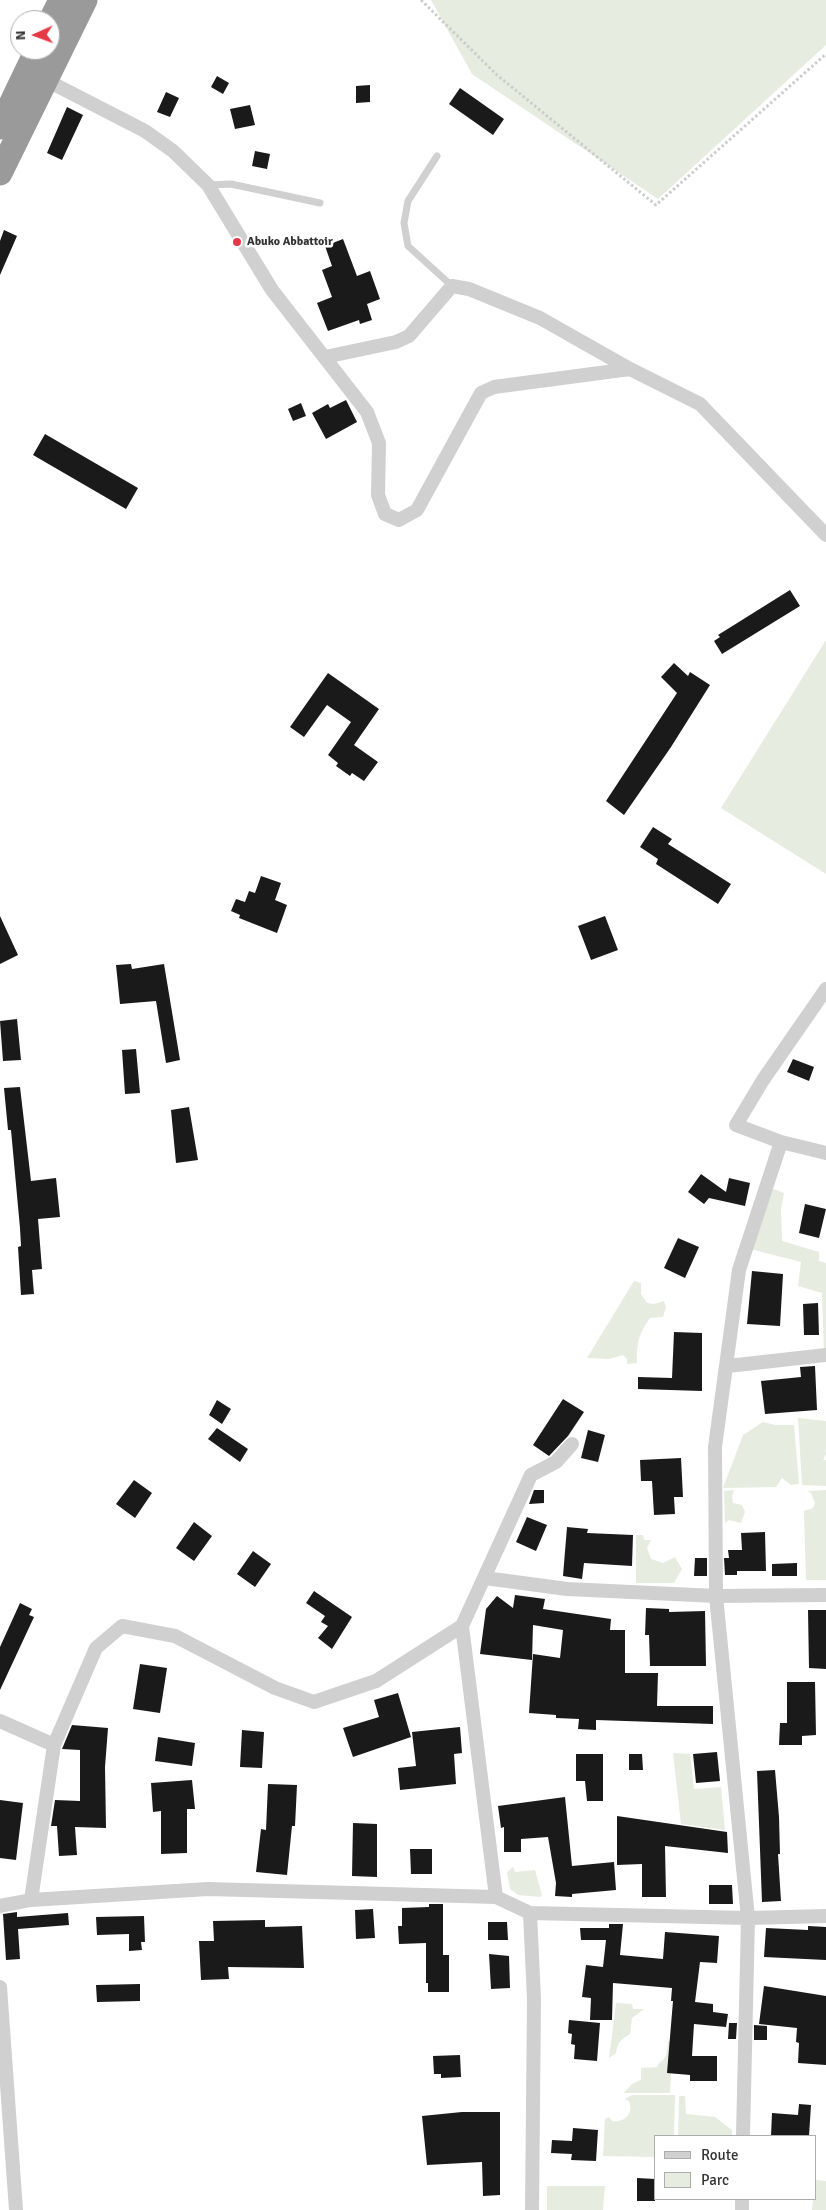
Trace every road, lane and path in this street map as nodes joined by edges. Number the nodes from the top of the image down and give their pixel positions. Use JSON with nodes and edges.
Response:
{"nodes":[{"id":1,"x":85,"y":0,"type":"edge"},
{"id":2,"x":421,"y":0,"type":"edge"},
{"id":3,"x":826,"y":54,"type":"edge"},
{"id":4,"x":36,"y":67,"type":"edge"},
{"id":5,"x":0,"y":127,"type":"edge"},
{"id":6,"x":437,"y":156,"type":"dead end"},
{"id":7,"x":0,"y":173,"type":"edge"},
{"id":8,"x":208,"y":185,"type":"junction"},
{"id":9,"x":320,"y":203,"type":"dead end"},
{"id":10,"x":452,"y":286,"type":"junction"},
{"id":11,"x":325,"y":357,"type":"junction"},
{"id":12,"x":630,"y":369,"type":"junction"},
{"id":13,"x":826,"y":535,"type":"edge"},
{"id":14,"x":826,"y":989,"type":"edge"},
{"id":15,"x":780,"y":1142,"type":"junction"},
{"id":16,"x":826,"y":1153,"type":"edge"},
{"id":17,"x":826,"y":1355,"type":"edge"},
{"id":18,"x":728,"y":1366,"type":"junction"},
{"id":19,"x":572,"y":1444,"type":"dead end"},
{"id":20,"x":485,"y":1578,"type":"junction"},
{"id":21,"x":826,"y":1595,"type":"edge"},
{"id":22,"x":716,"y":1596,"type":"junction"},
{"id":23,"x":462,"y":1626,"type":"junction"},
{"id":24,"x":0,"y":1721,"type":"edge"},
{"id":25,"x":54,"y":1744,"type":"junction"},
{"id":26,"x":496,"y":1897,"type":"junction"},
{"id":27,"x":32,"y":1900,"type":"junction"},
{"id":28,"x":0,"y":1906,"type":"edge"},
{"id":29,"x":530,"y":1913,"type":"junction"},
{"id":30,"x":826,"y":1916,"type":"edge"},
{"id":31,"x":748,"y":1918,"type":"junction"},
{"id":32,"x":0,"y":1987,"type":"edge"},
{"id":33,"x":744,"y":2135,"type":"edge"},
{"id":34,"x":16,"y":2210,"type":"edge"},
{"id":35,"x":532,"y":2210,"type":"edge"}],
"edges":[{"from":1,"to":4,"type":"highway"},
{"from":2,"to":3,"type":"path"},
{"from":4,"to":5,"type":"highway"},
{"from":4,"to":7,"type":"highway"},
{"from":4,"to":8,"type":"street"},
{"from":6,"to":10,"type":"lane"},
{"from":8,"to":9,"type":"lane"},
{"from":8,"to":11,"type":"street"},
{"from":10,"to":11,"type":"street"},
{"from":10,"to":12,"type":"street"},
{"from":11,"to":12,"type":"street"},
{"from":12,"to":13,"type":"street"},
{"from":14,"to":15,"type":"street"},
{"from":15,"to":16,"type":"street"},
{"from":15,"to":18,"type":"street"},
{"from":17,"to":18,"type":"street"},
{"from":18,"to":22,"type":"street"},
{"from":19,"to":20,"type":"street"},
{"from":20,"to":22,"type":"street"},
{"from":20,"to":23,"type":"street"},
{"from":21,"to":22,"type":"street"},
{"from":22,"to":31,"type":"street"},
{"from":23,"to":25,"type":"street"},
{"from":23,"to":26,"type":"street"},
{"from":24,"to":25,"type":"street"},
{"from":25,"to":27,"type":"street"},
{"from":26,"to":27,"type":"street"},
{"from":26,"to":29,"type":"street"},
{"from":27,"to":28,"type":"street"},
{"from":29,"to":31,"type":"street"},
{"from":29,"to":35,"type":"street"},
{"from":30,"to":31,"type":"street"},
{"from":31,"to":33,"type":"street"},
{"from":32,"to":34,"type":"street"}]}
